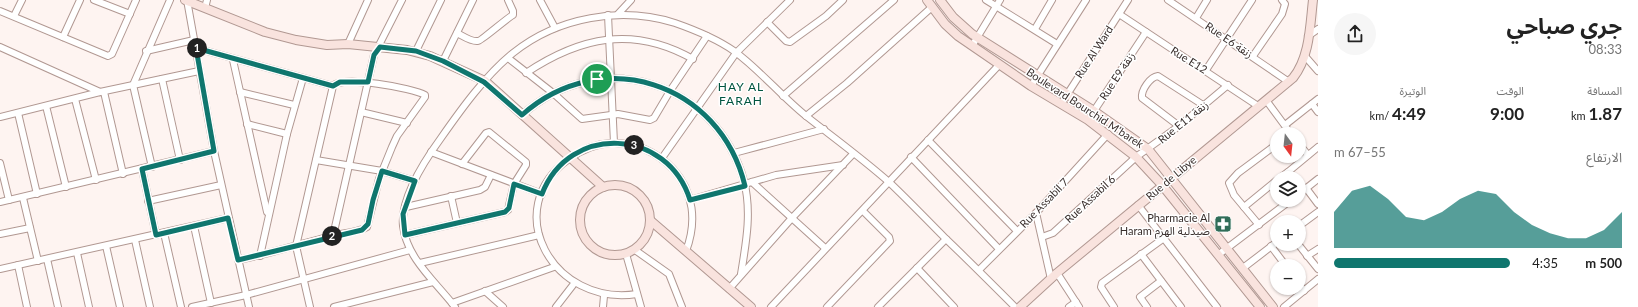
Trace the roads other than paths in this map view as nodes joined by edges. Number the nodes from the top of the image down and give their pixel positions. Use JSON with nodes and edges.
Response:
{"nodes":[{"id":1,"x":22,"y":0,"type":"edge"},
{"id":2,"x":80,"y":0,"type":"edge"},
{"id":3,"x":94,"y":0,"type":"edge"},
{"id":4,"x":136,"y":0,"type":"edge"},
{"id":5,"x":170,"y":0,"type":"edge"},
{"id":6,"x":186,"y":0,"type":"edge"},
{"id":7,"x":368,"y":0,"type":"edge"},
{"id":8,"x":402,"y":0,"type":"edge"},
{"id":9,"x":441,"y":0,"type":"edge"},
{"id":10,"x":474,"y":0,"type":"edge"},
{"id":11,"x":508,"y":0,"type":"edge"},
{"id":12,"x":540,"y":0,"type":"edge"},
{"id":13,"x":631,"y":0,"type":"edge"},
{"id":14,"x":790,"y":0,"type":"edge"},
{"id":15,"x":843,"y":0,"type":"edge"},
{"id":16,"x":894,"y":0,"type":"edge"},
{"id":17,"x":927,"y":0,"type":"edge"},
{"id":18,"x":940,"y":0,"type":"edge"},
{"id":19,"x":986,"y":0,"type":"edge"},
{"id":20,"x":1000,"y":0,"type":"edge"},
{"id":21,"x":1052,"y":0,"type":"edge"},
{"id":22,"x":1086,"y":0,"type":"edge"},
{"id":23,"x":1128,"y":0,"type":"edge"},
{"id":24,"x":1168,"y":0,"type":"edge"},
{"id":25,"x":1207,"y":0,"type":"edge"},
{"id":26,"x":1252,"y":0,"type":"edge"},
{"id":27,"x":1282,"y":0,"type":"edge"},
{"id":28,"x":1313,"y":0,"type":"edge"},
{"id":29,"x":206,"y":4,"type":"edge"},
{"id":30,"x":996,"y":6,"type":"junction"},
{"id":31,"x":932,"y":7,"type":"junction"},
{"id":32,"x":0,"y":10,"type":"edge"},
{"id":33,"x":130,"y":14,"type":"junction"},
{"id":34,"x":618,"y":14,"type":"junction"},
{"id":35,"x":1119,"y":14,"type":"junction"},
{"id":36,"x":608,"y":15,"type":"junction"},
{"id":37,"x":14,"y":16,"type":"junction"},
{"id":38,"x":1196,"y":18,"type":"junction"},
{"id":39,"x":767,"y":22,"type":"junction"},
{"id":40,"x":555,"y":28,"type":"junction"},
{"id":41,"x":1035,"y":29,"type":"junction"},
{"id":42,"x":1318,"y":30,"type":"edge"},
{"id":43,"x":1146,"y":32,"type":"junction"},
{"id":44,"x":457,"y":33,"type":"junction"},
{"id":45,"x":707,"y":36,"type":"junction"},
{"id":46,"x":1308,"y":36,"type":"junction"},
{"id":47,"x":63,"y":37,"type":"junction"},
{"id":48,"x":977,"y":38,"type":"junction"},
{"id":49,"x":1226,"y":38,"type":"junction"},
{"id":50,"x":609,"y":39,"type":"junction"},
{"id":51,"x":194,"y":40,"type":"junction"},
{"id":52,"x":348,"y":44,"type":"junction"},
{"id":53,"x":1057,"y":44,"type":"junction"},
{"id":54,"x":972,"y":46,"type":"junction"},
{"id":55,"x":0,"y":47,"type":"edge"},
{"id":56,"x":380,"y":47,"type":"junction"},
{"id":57,"x":196,"y":48,"type":"junction"},
{"id":58,"x":146,"y":51,"type":"junction"},
{"id":59,"x":416,"y":51,"type":"junction"},
{"id":60,"x":736,"y":53,"type":"junction"},
{"id":61,"x":1304,"y":55,"type":"junction"},
{"id":62,"x":1253,"y":56,"type":"junction"},
{"id":63,"x":508,"y":58,"type":"junction"},
{"id":64,"x":693,"y":59,"type":"junction"},
{"id":65,"x":1318,"y":59,"type":"edge"},
{"id":66,"x":233,"y":60,"type":"junction"},
{"id":67,"x":443,"y":61,"type":"junction"},
{"id":68,"x":1312,"y":63,"type":"junction"},
{"id":69,"x":999,"y":65,"type":"junction"},
{"id":70,"x":1206,"y":70,"type":"junction"},
{"id":71,"x":199,"y":71,"type":"junction"},
{"id":72,"x":1318,"y":71,"type":"edge"},
{"id":73,"x":526,"y":73,"type":"junction"},
{"id":74,"x":1037,"y":77,"type":"junction"},
{"id":75,"x":303,"y":78,"type":"junction"},
{"id":76,"x":610,"y":78,"type":"junction"},
{"id":77,"x":162,"y":79,"type":"junction"},
{"id":78,"x":368,"y":82,"type":"junction"},
{"id":79,"x":484,"y":82,"type":"junction"},
{"id":80,"x":1289,"y":82,"type":"junction"},
{"id":81,"x":133,"y":85,"type":"junction"},
{"id":82,"x":1228,"y":85,"type":"junction"},
{"id":83,"x":333,"y":86,"type":"junction"},
{"id":84,"x":1031,"y":86,"type":"junction"},
{"id":85,"x":670,"y":91,"type":"junction"},
{"id":86,"x":102,"y":92,"type":"junction"},
{"id":87,"x":240,"y":92,"type":"junction"},
{"id":88,"x":553,"y":93,"type":"junction"},
{"id":89,"x":1066,"y":95,"type":"junction"},
{"id":90,"x":783,"y":96,"type":"junction"},
{"id":91,"x":75,"y":99,"type":"junction"},
{"id":92,"x":1318,"y":99,"type":"edge"},
{"id":93,"x":1266,"y":100,"type":"junction"},
{"id":94,"x":1061,"y":104,"type":"junction"},
{"id":95,"x":1312,"y":104,"type":"junction"},
{"id":96,"x":1203,"y":105,"type":"junction"},
{"id":97,"x":46,"y":106,"type":"junction"},
{"id":98,"x":294,"y":106,"type":"junction"},
{"id":99,"x":1258,"y":106,"type":"junction"},
{"id":100,"x":697,"y":107,"type":"junction"},
{"id":101,"x":1094,"y":111,"type":"junction"},
{"id":102,"x":361,"y":112,"type":"junction"},
{"id":103,"x":1318,"y":112,"type":"edge"},
{"id":104,"x":18,"y":113,"type":"junction"},
{"id":105,"x":612,"y":114,"type":"junction"},
{"id":106,"x":522,"y":115,"type":"junction"},
{"id":107,"x":806,"y":116,"type":"junction"},
{"id":108,"x":0,"y":118,"type":"edge"},
{"id":109,"x":1088,"y":120,"type":"junction"},
{"id":110,"x":407,"y":123,"type":"junction"},
{"id":111,"x":246,"y":124,"type":"junction"},
{"id":112,"x":1285,"y":124,"type":"junction"},
{"id":113,"x":1179,"y":126,"type":"junction"},
{"id":114,"x":1287,"y":127,"type":"edge"},
{"id":115,"x":824,"y":129,"type":"junction"},
{"id":116,"x":287,"y":134,"type":"junction"},
{"id":117,"x":1108,"y":134,"type":"junction"},
{"id":118,"x":928,"y":140,"type":"junction"},
{"id":119,"x":614,"y":143,"type":"junction"},
{"id":120,"x":1318,"y":147,"type":"edge"},
{"id":121,"x":1148,"y":149,"type":"junction"},
{"id":122,"x":1270,"y":149,"type":"edge"},
{"id":123,"x":214,"y":151,"type":"junction"},
{"id":124,"x":431,"y":152,"type":"junction"},
{"id":125,"x":1306,"y":153,"type":"edge"},
{"id":126,"x":734,"y":154,"type":"junction"},
{"id":127,"x":853,"y":154,"type":"junction"},
{"id":128,"x":1308,"y":155,"type":"junction"},
{"id":129,"x":911,"y":157,"type":"junction"},
{"id":130,"x":1136,"y":157,"type":"junction"},
{"id":131,"x":570,"y":158,"type":"junction"},
{"id":132,"x":662,"y":158,"type":"junction"},
{"id":133,"x":180,"y":160,"type":"junction"},
{"id":134,"x":316,"y":160,"type":"junction"},
{"id":135,"x":0,"y":163,"type":"edge"},
{"id":136,"x":462,"y":164,"type":"junction"},
{"id":137,"x":348,"y":165,"type":"junction"},
{"id":138,"x":843,"y":165,"type":"junction"},
{"id":139,"x":152,"y":167,"type":"junction"},
{"id":140,"x":142,"y":169,"type":"junction"},
{"id":141,"x":382,"y":171,"type":"junction"},
{"id":142,"x":1289,"y":171,"type":"edge"},
{"id":143,"x":123,"y":174,"type":"junction"},
{"id":144,"x":491,"y":175,"type":"junction"},
{"id":145,"x":1170,"y":178,"type":"junction"},
{"id":146,"x":1318,"y":179,"type":"edge"},
{"id":147,"x":96,"y":180,"type":"junction"},
{"id":148,"x":415,"y":181,"type":"junction"},
{"id":149,"x":752,"y":182,"type":"junction"},
{"id":150,"x":889,"y":182,"type":"junction"},
{"id":151,"x":514,"y":184,"type":"junction"},
{"id":152,"x":221,"y":185,"type":"junction"},
{"id":153,"x":1162,"y":185,"type":"junction"},
{"id":154,"x":745,"y":186,"type":"junction"},
{"id":155,"x":1270,"y":186,"type":"edge"},
{"id":156,"x":66,"y":187,"type":"junction"},
{"id":157,"x":603,"y":187,"type":"junction"},
{"id":158,"x":1306,"y":187,"type":"edge"},
{"id":159,"x":36,"y":194,"type":"junction"},
{"id":160,"x":542,"y":194,"type":"junction"},
{"id":161,"x":1306,"y":194,"type":"edge"},
{"id":162,"x":451,"y":196,"type":"junction"},
{"id":163,"x":23,"y":198,"type":"junction"},
{"id":164,"x":9,"y":200,"type":"junction"},
{"id":165,"x":690,"y":200,"type":"junction"},
{"id":166,"x":148,"y":201,"type":"junction"},
{"id":167,"x":0,"y":202,"type":"edge"},
{"id":168,"x":1318,"y":204,"type":"edge"},
{"id":169,"x":1138,"y":205,"type":"junction"},
{"id":170,"x":406,"y":207,"type":"junction"},
{"id":171,"x":1244,"y":207,"type":"junction"},
{"id":172,"x":1282,"y":207,"type":"edge"},
{"id":173,"x":863,"y":211,"type":"junction"},
{"id":174,"x":1318,"y":212,"type":"edge"},
{"id":175,"x":1036,"y":213,"type":"junction"},
{"id":176,"x":268,"y":215,"type":"junction"},
{"id":177,"x":228,"y":218,"type":"junction"},
{"id":178,"x":791,"y":218,"type":"junction"},
{"id":179,"x":651,"y":221,"type":"junction"},
{"id":180,"x":1306,"y":221,"type":"edge"},
{"id":181,"x":457,"y":223,"type":"junction"},
{"id":182,"x":1259,"y":225,"type":"junction"},
{"id":183,"x":194,"y":226,"type":"junction"},
{"id":184,"x":30,"y":228,"type":"junction"},
{"id":185,"x":1017,"y":231,"type":"junction"},
{"id":186,"x":164,"y":233,"type":"junction"},
{"id":187,"x":0,"y":234,"type":"edge"},
{"id":188,"x":156,"y":235,"type":"junction"},
{"id":189,"x":405,"y":235,"type":"junction"},
{"id":190,"x":539,"y":235,"type":"junction"},
{"id":191,"x":333,"y":236,"type":"junction"},
{"id":192,"x":1042,"y":237,"type":"junction"},
{"id":193,"x":1164,"y":238,"type":"junction"},
{"id":194,"x":946,"y":239,"type":"junction"},
{"id":195,"x":135,"y":240,"type":"junction"},
{"id":196,"x":106,"y":246,"type":"junction"},
{"id":197,"x":296,"y":246,"type":"junction"},
{"id":198,"x":1270,"y":247,"type":"edge"},
{"id":199,"x":825,"y":248,"type":"junction"},
{"id":200,"x":1227,"y":248,"type":"junction"},
{"id":201,"x":999,"y":249,"type":"junction"},
{"id":202,"x":1318,"y":249,"type":"edge"},
{"id":203,"x":410,"y":250,"type":"junction"},
{"id":204,"x":634,"y":250,"type":"junction"},
{"id":205,"x":686,"y":251,"type":"junction"},
{"id":206,"x":1303,"y":251,"type":"edge"},
{"id":207,"x":77,"y":253,"type":"junction"},
{"id":208,"x":626,"y":254,"type":"junction"},
{"id":209,"x":1141,"y":254,"type":"junction"},
{"id":210,"x":260,"y":256,"type":"junction"},
{"id":211,"x":1218,"y":256,"type":"junction"},
{"id":212,"x":1307,"y":256,"type":"junction"},
{"id":213,"x":47,"y":259,"type":"junction"},
{"id":214,"x":238,"y":260,"type":"junction"},
{"id":215,"x":38,"y":261,"type":"junction"},
{"id":216,"x":420,"y":264,"type":"junction"},
{"id":217,"x":18,"y":266,"type":"junction"},
{"id":218,"x":554,"y":267,"type":"junction"},
{"id":219,"x":917,"y":268,"type":"junction"},
{"id":220,"x":1243,"y":268,"type":"junction"},
{"id":221,"x":1318,"y":269,"type":"edge"},
{"id":222,"x":0,"y":270,"type":"edge"},
{"id":223,"x":979,"y":270,"type":"junction"},
{"id":224,"x":741,"y":274,"type":"junction"},
{"id":225,"x":1054,"y":276,"type":"junction"},
{"id":226,"x":303,"y":279,"type":"junction"},
{"id":227,"x":1318,"y":279,"type":"edge"},
{"id":228,"x":1161,"y":281,"type":"junction"},
{"id":229,"x":433,"y":282,"type":"junction"},
{"id":230,"x":573,"y":285,"type":"junction"},
{"id":231,"x":729,"y":288,"type":"junction"},
{"id":232,"x":1306,"y":288,"type":"edge"},
{"id":233,"x":485,"y":291,"type":"junction"},
{"id":234,"x":637,"y":294,"type":"junction"},
{"id":235,"x":246,"y":295,"type":"junction"},
{"id":236,"x":1298,"y":295,"type":"edge"},
{"id":237,"x":604,"y":296,"type":"junction"},
{"id":238,"x":680,"y":300,"type":"junction"},
{"id":239,"x":211,"y":303,"type":"junction"},
{"id":240,"x":1078,"y":304,"type":"edge"},
{"id":241,"x":453,"y":305,"type":"edge"},
{"id":242,"x":28,"y":307,"type":"edge"},
{"id":243,"x":58,"y":307,"type":"edge"},
{"id":244,"x":89,"y":307,"type":"edge"},
{"id":245,"x":120,"y":307,"type":"edge"},
{"id":246,"x":150,"y":307,"type":"edge"},
{"id":247,"x":181,"y":307,"type":"edge"},
{"id":248,"x":192,"y":307,"type":"edge"},
{"id":249,"x":249,"y":307,"type":"edge"},
{"id":250,"x":310,"y":307,"type":"edge"},
{"id":251,"x":334,"y":307,"type":"edge"},
{"id":252,"x":503,"y":307,"type":"edge"},
{"id":253,"x":556,"y":307,"type":"edge"},
{"id":254,"x":603,"y":307,"type":"edge"},
{"id":255,"x":640,"y":307,"type":"edge"},
{"id":256,"x":682,"y":307,"type":"edge"},
{"id":257,"x":688,"y":307,"type":"edge"},
{"id":258,"x":751,"y":307,"type":"edge"},
{"id":259,"x":771,"y":307,"type":"edge"},
{"id":260,"x":827,"y":307,"type":"edge"},
{"id":261,"x":878,"y":307,"type":"edge"},
{"id":262,"x":954,"y":307,"type":"edge"},
{"id":263,"x":1015,"y":307,"type":"edge"},
{"id":264,"x":1020,"y":307,"type":"edge"},
{"id":265,"x":1069,"y":307,"type":"edge"},
{"id":266,"x":1114,"y":307,"type":"edge"},
{"id":267,"x":1147,"y":307,"type":"edge"},
{"id":268,"x":1181,"y":307,"type":"edge"},
{"id":269,"x":1217,"y":307,"type":"edge"},
{"id":270,"x":1260,"y":307,"type":"edge"},
{"id":271,"x":1274,"y":307,"type":"edge"},
{"id":272,"x":1284,"y":307,"type":"edge"}],
"edges":[{"from":1,"to":37,"type":"street"},
{"from":2,"to":47,"type":"street"},
{"from":3,"to":33,"type":"street"},
{"from":4,"to":33,"type":"street"},
{"from":5,"to":58,"type":"street"},
{"from":6,"to":29,"type":"street"},
{"from":6,"to":51,"type":"street"},
{"from":7,"to":52,"type":"street"},
{"from":8,"to":56,"type":"street"},
{"from":9,"to":59,"type":"street"},
{"from":10,"to":44,"type":"street"},
{"from":11,"to":44,"type":"street"},
{"from":12,"to":40,"type":"street"},
{"from":13,"to":34,"type":"street"},
{"from":14,"to":39,"type":"street"},
{"from":15,"to":39,"type":"street"},
{"from":16,"to":90,"type":"street"},
{"from":17,"to":31,"type":"street","name":"Boulevard Bourchid M'barek"},
{"from":18,"to":48,"type":"street","name":"Boulevard Bourchid M'barek"},
{"from":19,"to":30,"type":"street"},
{"from":20,"to":30,"type":"street"},
{"from":21,"to":41,"type":"street"},
{"from":22,"to":53,"type":"street"},
{"from":23,"to":35,"type":"street","name":"Rue Al Ward"},
{"from":24,"to":38,"type":"street","name":"Rue E6 زنقة"},
{"from":25,"to":38,"type":"street"},
{"from":26,"to":49,"type":"street"},
{"from":27,"to":62,"type":"street"},
{"from":28,"to":46,"type":"street","name":"Rue de Libye"},
{"from":29,"to":52,"type":"street"},
{"from":30,"to":41,"type":"street"},
{"from":30,"to":48,"type":"street"},
{"from":31,"to":54,"type":"street","name":"Boulevard Bourchid M'barek"},
{"from":31,"to":107,"type":"street"},
{"from":32,"to":37,"type":"street"},
{"from":33,"to":47,"type":"street"},
{"from":34,"to":36,"type":"street"},
{"from":34,"to":45,"type":"street"},
{"from":35,"to":43,"type":"street","name":"Rue E12"},
{"from":35,"to":89,"type":"street","name":"Rue Al Ward"},
{"from":36,"to":40,"type":"street"},
{"from":36,"to":50,"type":"street"},
{"from":37,"to":47,"type":"street"},
{"from":38,"to":49,"type":"street","name":"Rue E6 زنقة"},
{"from":39,"to":60,"type":"street"},
{"from":40,"to":63,"type":"street"},
{"from":41,"to":53,"type":"street"},
{"from":42,"to":46,"type":"street"},
{"from":43,"to":70,"type":"street","name":"Rue E12"},
{"from":43,"to":101,"type":"street","name":"Rue E9 زنقة"},
{"from":44,"to":67,"type":"street"},
{"from":45,"to":60,"type":"street"},
{"from":45,"to":64,"type":"street"},
{"from":46,"to":61,"type":"street","name":"Rue de Libye"},
{"from":48,"to":54,"type":"street"},
{"from":48,"to":74,"type":"street","name":"Boulevard Bourchid M'barek"},
{"from":49,"to":62,"type":"street","name":"Rue E6 زنقة"},
{"from":49,"to":70,"type":"street"},
{"from":50,"to":64,"type":"street"},
{"from":50,"to":73,"type":"street"},
{"from":50,"to":76,"type":"street"},
{"from":51,"to":57,"type":"street"},
{"from":51,"to":58,"type":"street"},
{"from":52,"to":56,"type":"street"},
{"from":53,"to":74,"type":"street"},
{"from":54,"to":69,"type":"street","name":"Boulevard Bourchid M'barek"},
{"from":55,"to":86,"type":"street"},
{"from":56,"to":59,"type":"street"},
{"from":56,"to":78,"type":"street"},
{"from":57,"to":66,"type":"street"},
{"from":57,"to":71,"type":"street"},
{"from":58,"to":81,"type":"street"},
{"from":59,"to":67,"type":"street"},
{"from":60,"to":90,"type":"street"},
{"from":60,"to":100,"type":"street"},
{"from":61,"to":68,"type":"street"},
{"from":61,"to":80,"type":"street","name":"Rue de Libye"},
{"from":62,"to":80,"type":"street","name":"Rue E6 زنقة"},
{"from":63,"to":73,"type":"street"},
{"from":63,"to":79,"type":"street"},
{"from":64,"to":85,"type":"street"},
{"from":65,"to":68,"type":"street"},
{"from":66,"to":75,"type":"street"},
{"from":66,"to":87,"type":"street"},
{"from":67,"to":79,"type":"street"},
{"from":68,"to":72,"type":"street"},
{"from":69,"to":84,"type":"street","name":"Boulevard Bourchid M'barek"},
{"from":69,"to":118,"type":"street"},
{"from":70,"to":82,"type":"street","name":"Rue E12"},
{"from":71,"to":77,"type":"street"},
{"from":71,"to":123,"type":"street"},
{"from":73,"to":88,"type":"street"},
{"from":74,"to":84,"type":"street"},
{"from":74,"to":89,"type":"street","name":"Boulevard Bourchid M'barek"},
{"from":75,"to":83,"type":"street"},
{"from":75,"to":98,"type":"street"},
{"from":76,"to":85,"type":"street"},
{"from":76,"to":88,"type":"street"},
{"from":76,"to":105,"type":"street"},
{"from":77,"to":81,"type":"street"},
{"from":77,"to":133,"type":"street"},
{"from":78,"to":83,"type":"street"},
{"from":78,"to":102,"type":"street"},
{"from":78,"to":110,"type":"street"},
{"from":79,"to":106,"type":"street"},
{"from":79,"to":124,"type":"street"},
{"from":80,"to":93,"type":"street","name":"Rue de Libye"},
{"from":81,"to":86,"type":"street"},
{"from":81,"to":139,"type":"street"},
{"from":82,"to":96,"type":"street","name":"Rue E11 زنقة"},
{"from":82,"to":99,"type":"street","name":"Rue E12"},
{"from":83,"to":134,"type":"street"},
{"from":84,"to":94,"type":"street","name":"Boulevard Bourchid M'barek"},
{"from":85,"to":100,"type":"street"},
{"from":85,"to":105,"type":"street"},
{"from":86,"to":91,"type":"street"},
{"from":86,"to":143,"type":"street"},
{"from":87,"to":98,"type":"street"},
{"from":87,"to":111,"type":"street"},
{"from":88,"to":105,"type":"street"},
{"from":88,"to":106,"type":"street"},
{"from":89,"to":94,"type":"street","name":"Rue Al Ward"},
{"from":89,"to":101,"type":"street","name":"Boulevard Bourchid M'barek"},
{"from":90,"to":107,"type":"street"},
{"from":91,"to":97,"type":"street"},
{"from":91,"to":147,"type":"street"},
{"from":92,"to":95,"type":"street"},
{"from":93,"to":99,"type":"street","name":"Rue de Libye"},
{"from":93,"to":112,"type":"street"},
{"from":94,"to":109,"type":"street","name":"Boulevard Bourchid M'barek"},
{"from":95,"to":103,"type":"street"},
{"from":95,"to":112,"type":"street"},
{"from":96,"to":113,"type":"street","name":"Rue E11 زنقة"},
{"from":96,"to":113,"type":"street"},
{"from":97,"to":104,"type":"street"},
{"from":97,"to":156,"type":"street"},
{"from":98,"to":116,"type":"street"},
{"from":99,"to":145,"type":"street","name":"Rue de Libye"},
{"from":100,"to":126,"type":"street"},
{"from":100,"to":132,"type":"street"},
{"from":101,"to":109,"type":"street","name":"Rue E9 زنقة"},
{"from":101,"to":121,"type":"street","name":"Boulevard Bourchid M'barek"},
{"from":102,"to":110,"type":"street"},
{"from":102,"to":137,"type":"street"},
{"from":104,"to":108,"type":"street"},
{"from":104,"to":159,"type":"street"},
{"from":105,"to":119,"type":"street"},
{"from":106,"to":131,"type":"street"},
{"from":107,"to":115,"type":"street"},
{"from":109,"to":117,"type":"street","name":"Boulevard Bourchid M'barek"},
{"from":110,"to":141,"type":"street"},
{"from":111,"to":116,"type":"street"},
{"from":111,"to":176,"type":"street"},
{"from":112,"to":114,"type":"street"},
{"from":113,"to":121,"type":"street","name":"Rue E11 زنقة"},
{"from":115,"to":126,"type":"street"},
{"from":115,"to":127,"type":"street"},
{"from":116,"to":176,"type":"street"},
{"from":117,"to":130,"type":"street","name":"Boulevard Bourchid M'barek"},
{"from":117,"to":175,"type":"street","name":"Rue Assabil 7"},
{"from":118,"to":129,"type":"street"},
{"from":118,"to":185,"type":"street"},
{"from":119,"to":131,"type":"street"},
{"from":119,"to":132,"type":"street"},
{"from":120,"to":128,"type":"street"},
{"from":121,"to":130,"type":"street","name":"Rue E11 زنقة"},
{"from":121,"to":145,"type":"street","name":"Boulevard Bourchid M'barek"},
{"from":122,"to":171,"type":"street"},
{"from":123,"to":133,"type":"street"},
{"from":123,"to":152,"type":"street"},
{"from":124,"to":136,"type":"street"},
{"from":124,"to":148,"type":"street"},
{"from":125,"to":128,"type":"street"},
{"from":126,"to":154,"type":"street"},
{"from":127,"to":138,"type":"street"},
{"from":127,"to":150,"type":"street"},
{"from":128,"to":142,"type":"street"},
{"from":129,"to":150,"type":"street"},
{"from":129,"to":201,"type":"street"},
{"from":130,"to":153,"type":"street","name":"Boulevard Bourchid M'barek"},
{"from":130,"to":192,"type":"street","name":"Rue Assabil 6"},
{"from":131,"to":157,"type":"street"},
{"from":131,"to":160,"type":"street"},
{"from":132,"to":165,"type":"street"},
{"from":133,"to":139,"type":"street"},
{"from":134,"to":137,"type":"street"},
{"from":134,"to":197,"type":"street"},
{"from":135,"to":164,"type":"street"},
{"from":136,"to":144,"type":"street"},
{"from":136,"to":151,"type":"street"},
{"from":137,"to":141,"type":"street"},
{"from":137,"to":191,"type":"street"},
{"from":138,"to":149,"type":"street"},
{"from":138,"to":178,"type":"street"},
{"from":139,"to":140,"type":"street"},
{"from":140,"to":143,"type":"street"},
{"from":140,"to":166,"type":"street"},
{"from":141,"to":148,"type":"street"},
{"from":141,"to":191,"type":"street"},
{"from":143,"to":147,"type":"street"},
{"from":144,"to":151,"type":"street"},
{"from":144,"to":162,"type":"street"},
{"from":145,"to":153,"type":"street","name":"Rue de Libye"},
{"from":145,"to":200,"type":"street","name":"Boulevard Bourchid M'barek"},
{"from":146,"to":158,"type":"street"},
{"from":147,"to":156,"type":"street"},
{"from":148,"to":170,"type":"street"},
{"from":149,"to":154,"type":"street"},
{"from":149,"to":178,"type":"street"},
{"from":150,"to":173,"type":"street"},
{"from":150,"to":194,"type":"street"},
{"from":151,"to":160,"type":"street"},
{"from":151,"to":181,"type":"street"},
{"from":152,"to":166,"type":"street"},
{"from":152,"to":177,"type":"street"},
{"from":153,"to":169,"type":"street","name":"Rue de Libye"},
{"from":153,"to":211,"type":"street","name":"Boulevard Bourchid M'barek"},
{"from":154,"to":165,"type":"street"},
{"from":154,"to":224,"type":"street"},
{"from":155,"to":171,"type":"street"},
{"from":156,"to":159,"type":"street"},
{"from":157,"to":179,"type":"street"},
{"from":157,"to":208,"type":"street"},
{"from":159,"to":163,"type":"street"},
{"from":160,"to":190,"type":"street"},
{"from":161,"to":168,"type":"street"},
{"from":162,"to":170,"type":"street"},
{"from":162,"to":181,"type":"street"},
{"from":163,"to":164,"type":"street"},
{"from":163,"to":184,"type":"street"},
{"from":164,"to":167,"type":"street"},
{"from":165,"to":205,"type":"street"},
{"from":166,"to":188,"type":"street"},
{"from":169,"to":193,"type":"street"},
{"from":169,"to":225,"type":"street","name":"Rue de Libye"},
{"from":170,"to":189,"type":"street"},
{"from":171,"to":182,"type":"street"},
{"from":172,"to":182,"type":"street"},
{"from":173,"to":199,"type":"street"},
{"from":173,"to":260,"type":"street"},
{"from":174,"to":180,"type":"street"},
{"from":175,"to":185,"type":"street","name":"Rue Assabil 7"},
{"from":175,"to":192,"type":"street"},
{"from":176,"to":210,"type":"street"},
{"from":177,"to":183,"type":"street"},
{"from":177,"to":214,"type":"street"},
{"from":178,"to":199,"type":"street"},
{"from":178,"to":224,"type":"street"},
{"from":179,"to":204,"type":"street"},
{"from":179,"to":205,"type":"street"},
{"from":181,"to":189,"type":"street"},
{"from":182,"to":200,"type":"street"},
{"from":183,"to":186,"type":"street"},
{"from":183,"to":239,"type":"street"},
{"from":184,"to":187,"type":"street"},
{"from":184,"to":215,"type":"street"},
{"from":185,"to":201,"type":"street","name":"Rue Assabil 7"},
{"from":186,"to":188,"type":"street"},
{"from":186,"to":247,"type":"street"},
{"from":188,"to":195,"type":"street"},
{"from":189,"to":203,"type":"street"},
{"from":190,"to":216,"type":"street"},
{"from":190,"to":218,"type":"street"},
{"from":191,"to":197,"type":"street"},
{"from":192,"to":225,"type":"street"},
{"from":193,"to":209,"type":"street"},
{"from":193,"to":269,"type":"street"},
{"from":194,"to":219,"type":"street"},
{"from":194,"to":223,"type":"street"},
{"from":195,"to":196,"type":"street"},
{"from":195,"to":246,"type":"street"},
{"from":196,"to":207,"type":"street"},
{"from":196,"to":245,"type":"street"},
{"from":197,"to":210,"type":"street"},
{"from":197,"to":226,"type":"street"},
{"from":198,"to":220,"type":"street"},
{"from":199,"to":259,"type":"street"},
{"from":200,"to":211,"type":"street"},
{"from":200,"to":220,"type":"street","name":"Boulevard Bourchid M'barek"},
{"from":201,"to":223,"type":"street","name":"Rue Assabil 7"},
{"from":202,"to":212,"type":"street"},
{"from":203,"to":216,"type":"street"},
{"from":203,"to":226,"type":"street"},
{"from":204,"to":208,"type":"street"},
{"from":204,"to":238,"type":"street"},
{"from":205,"to":231,"type":"street"},
{"from":206,"to":212,"type":"street"},
{"from":207,"to":213,"type":"street"},
{"from":207,"to":244,"type":"street"},
{"from":208,"to":234,"type":"street"},
{"from":209,"to":228,"type":"street"},
{"from":209,"to":266,"type":"street"},
{"from":210,"to":214,"type":"street"},
{"from":211,"to":270,"type":"street","name":"Boulevard Bourchid M'barek"},
{"from":212,"to":221,"type":"street"},
{"from":213,"to":215,"type":"street"},
{"from":213,"to":243,"type":"street"},
{"from":214,"to":235,"type":"street"},
{"from":215,"to":217,"type":"street"},
{"from":216,"to":229,"type":"street"},
{"from":217,"to":222,"type":"street"},
{"from":217,"to":242,"type":"street"},
{"from":218,"to":230,"type":"street"},
{"from":218,"to":233,"type":"street"},
{"from":219,"to":261,"type":"street"},
{"from":219,"to":262,"type":"street"},
{"from":220,"to":271,"type":"street","name":"Boulevard Bourchid M'barek"},
{"from":223,"to":263,"type":"street"},
{"from":224,"to":231,"type":"street"},
{"from":225,"to":240,"type":"street"},
{"from":225,"to":264,"type":"street","name":"Rue de Libye"},
{"from":226,"to":235,"type":"street"},
{"from":226,"to":250,"type":"street"},
{"from":227,"to":232,"type":"street"},
{"from":228,"to":267,"type":"street"},
{"from":228,"to":268,"type":"street"},
{"from":229,"to":241,"type":"street"},
{"from":229,"to":251,"type":"street"},
{"from":230,"to":237,"type":"street"},
{"from":230,"to":253,"type":"street"},
{"from":231,"to":258,"type":"street"},
{"from":233,"to":241,"type":"street"},
{"from":233,"to":252,"type":"street"},
{"from":234,"to":237,"type":"street"},
{"from":234,"to":255,"type":"street"},
{"from":235,"to":239,"type":"street"},
{"from":235,"to":249,"type":"street"},
{"from":236,"to":272,"type":"street"},
{"from":237,"to":254,"type":"street"},
{"from":238,"to":256,"type":"street"},
{"from":238,"to":257,"type":"street"},
{"from":239,"to":248,"type":"street"},
{"from":240,"to":265,"type":"street"}]}
